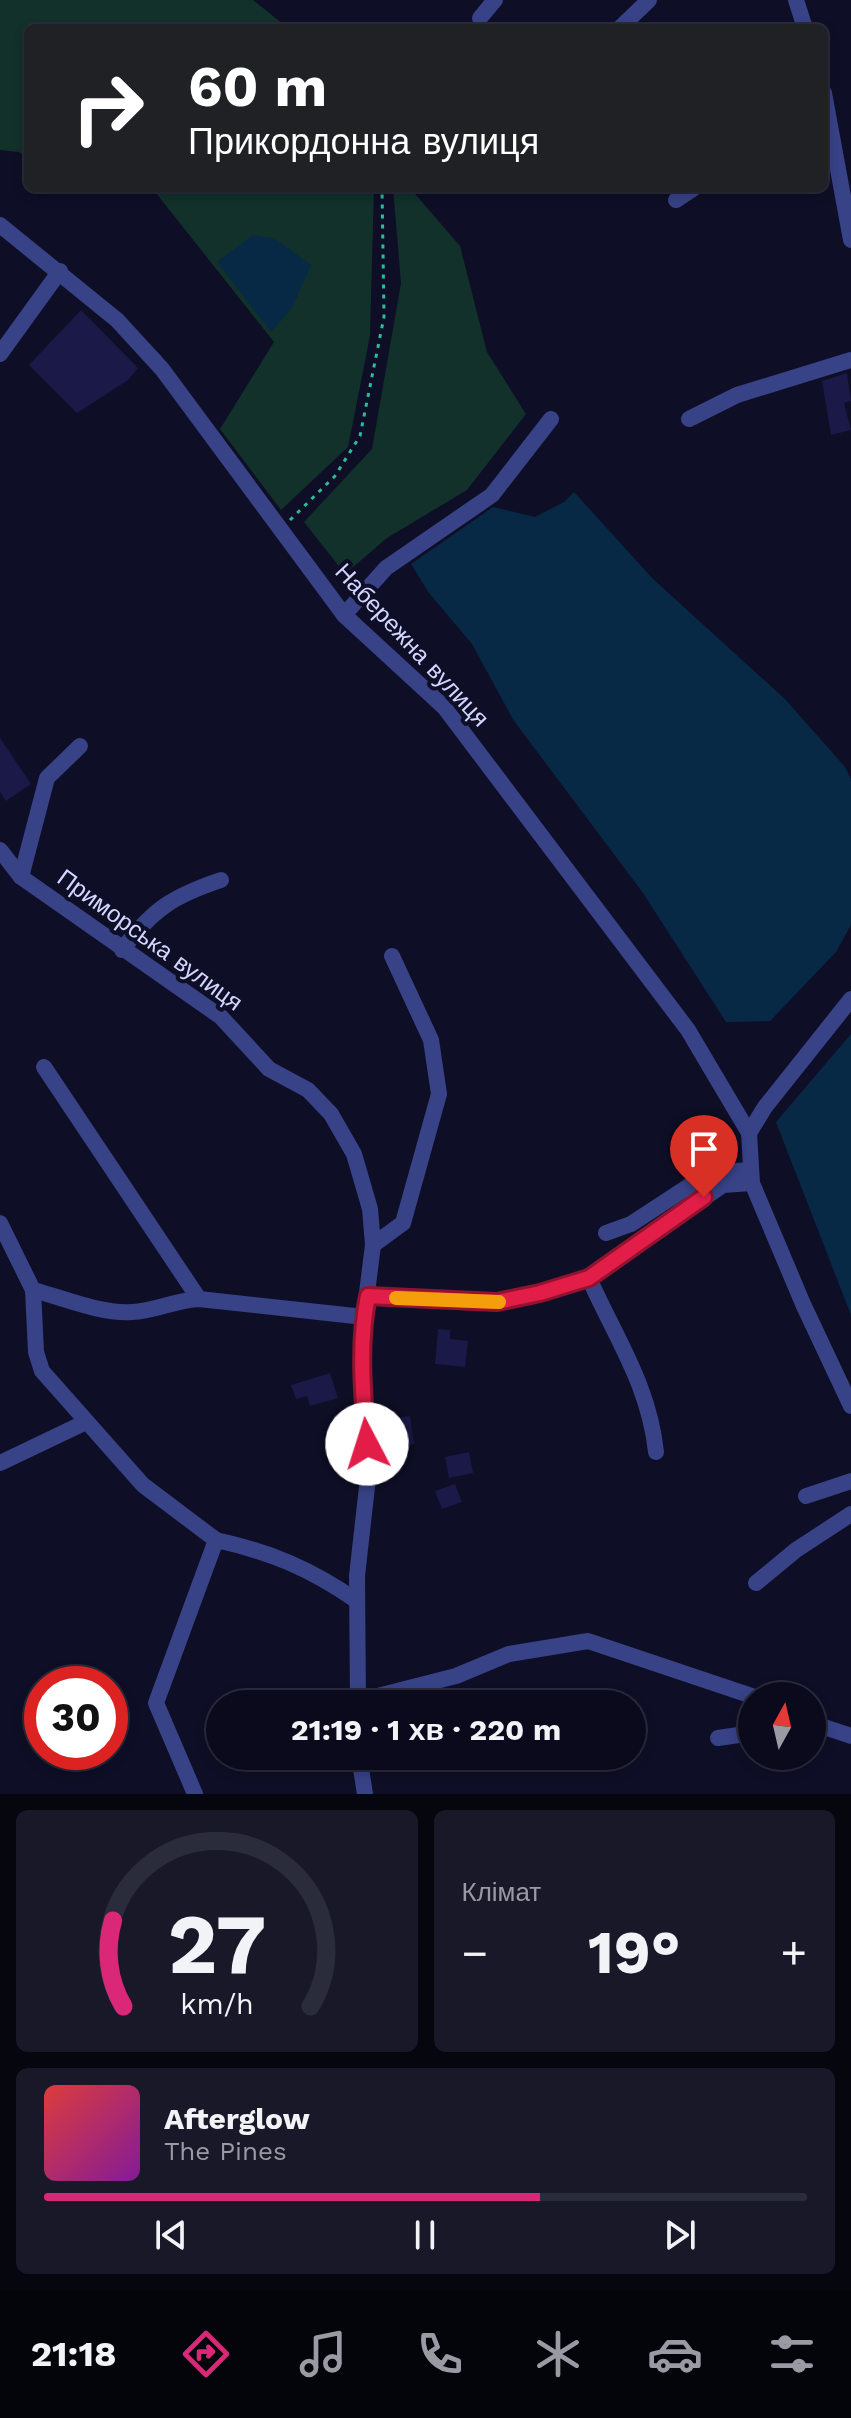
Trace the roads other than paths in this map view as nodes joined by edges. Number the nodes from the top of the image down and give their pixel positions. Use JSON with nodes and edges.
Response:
{"nodes":[{"id":1,"x":495,"y":0,"type":"edge"},
{"id":2,"x":649,"y":0,"type":"edge"},
{"id":3,"x":796,"y":0,"type":"edge"},
{"id":4,"x":480,"y":18,"type":"dead end"},
{"id":5,"x":624,"y":24,"type":"edge"},
{"id":6,"x":804,"y":24,"type":"edge"},
{"id":7,"x":828,"y":118,"type":"edge"},
{"id":8,"x":688,"y":192,"type":"edge"},
{"id":9,"x":676,"y":200,"type":"dead end"},
{"id":10,"x":0,"y":225,"type":"edge"},
{"id":11,"x":851,"y":240,"type":"edge"},
{"id":12,"x":60,"y":271,"type":"junction"},
{"id":13,"x":0,"y":354,"type":"edge"},
{"id":14,"x":851,"y":360,"type":"edge"},
{"id":15,"x":551,"y":419,"type":"dead end"},
{"id":16,"x":689,"y":419,"type":"dead end"},
{"id":17,"x":344,"y":615,"type":"junction"},
{"id":18,"x":80,"y":746,"type":"dead end"},
{"id":19,"x":0,"y":850,"type":"edge"},
{"id":20,"x":21,"y":877,"type":"junction"},
{"id":21,"x":221,"y":880,"type":"dead end"},
{"id":22,"x":122,"y":950,"type":"junction"},
{"id":23,"x":392,"y":956,"type":"dead end"},
{"id":24,"x":851,"y":999,"type":"edge"},
{"id":25,"x":44,"y":1067,"type":"dead end"},
{"id":26,"x":749,"y":1133,"type":"junction"},
{"id":27,"x":751,"y":1176,"type":"junction"},
{"id":28,"x":0,"y":1223,"type":"edge"},
{"id":29,"x":606,"y":1233,"type":"dead end"},
{"id":30,"x":373,"y":1245,"type":"junction"},
{"id":31,"x":6,"y":1254,"type":"edge"},
{"id":32,"x":589,"y":1278,"type":"junction"},
{"id":33,"x":33,"y":1290,"type":"junction"},
{"id":34,"x":368,"y":1296,"type":"junction"},
{"id":35,"x":199,"y":1299,"type":"junction"},
{"id":36,"x":364,"y":1317,"type":"junction"},
{"id":37,"x":851,"y":1406,"type":"edge"},
{"id":38,"x":86,"y":1422,"type":"junction"},
{"id":39,"x":656,"y":1452,"type":"dead end"},
{"id":40,"x":0,"y":1463,"type":"edge"},
{"id":41,"x":851,"y":1481,"type":"edge"},
{"id":42,"x":806,"y":1496,"type":"dead end"},
{"id":43,"x":851,"y":1514,"type":"edge"},
{"id":44,"x":216,"y":1540,"type":"junction"},
{"id":45,"x":756,"y":1583,"type":"dead end"},
{"id":46,"x":357,"y":1601,"type":"junction"},
{"id":47,"x":358,"y":1690,"type":"edge"},
{"id":48,"x":405,"y":1690,"type":"edge"},
{"id":49,"x":738,"y":1691,"type":"edge"},
{"id":50,"x":826,"y":1727,"type":"edge"},
{"id":51,"x":738,"y":1735,"type":"edge"},
{"id":52,"x":851,"y":1736,"type":"edge"},
{"id":53,"x":718,"y":1738,"type":"dead end"},
{"id":54,"x":364,"y":1770,"type":"edge"},
{"id":55,"x":195,"y":1794,"type":"edge"},
{"id":56,"x":365,"y":1794,"type":"edge"}],
"edges":[{"from":1,"to":4,"type":"street"},
{"from":2,"to":5,"type":"street"},
{"from":3,"to":6,"type":"street"},
{"from":7,"to":11,"type":"street"},
{"from":8,"to":9,"type":"street"},
{"from":10,"to":12,"type":"street","name":"Набережна вулиця"},
{"from":12,"to":13,"type":"street"},
{"from":12,"to":17,"type":"street","name":"Набережна вулиця"},
{"from":14,"to":16,"type":"street"},
{"from":15,"to":17,"type":"street"},
{"from":17,"to":26,"type":"street","name":"Набережна вулиця"},
{"from":18,"to":20,"type":"street"},
{"from":19,"to":20,"type":"street","name":"Приморська вулиця"},
{"from":20,"to":22,"type":"street","name":"Приморська вулиця"},
{"from":21,"to":22,"type":"street"},
{"from":22,"to":30,"type":"street","name":"Приморська вулиця"},
{"from":23,"to":30,"type":"street"},
{"from":24,"to":26,"type":"street"},
{"from":25,"to":35,"type":"street"},
{"from":26,"to":27,"type":"street"},
{"from":27,"to":29,"type":"street"},
{"from":27,"to":32,"type":"street"},
{"from":27,"to":37,"type":"street"},
{"from":28,"to":31,"type":"street"},
{"from":30,"to":34,"type":"street","name":"Приморська вулиця"},
{"from":31,"to":33,"type":"street"},
{"from":32,"to":34,"type":"street"},
{"from":32,"to":39,"type":"street"},
{"from":33,"to":35,"type":"street"},
{"from":33,"to":38,"type":"street"},
{"from":34,"to":36,"type":"street","name":"Приморська вулиця"},
{"from":35,"to":36,"type":"street"},
{"from":36,"to":46,"type":"street","name":"Приморська вулиця"},
{"from":38,"to":40,"type":"street"},
{"from":38,"to":44,"type":"street"},
{"from":41,"to":42,"type":"street"},
{"from":43,"to":45,"type":"street"},
{"from":44,"to":46,"type":"street"},
{"from":44,"to":55,"type":"street"},
{"from":46,"to":47,"type":"street","name":"Приморська вулиця"},
{"from":48,"to":49,"type":"street"},
{"from":50,"to":52,"type":"street"},
{"from":51,"to":53,"type":"street"},
{"from":54,"to":56,"type":"street"}]}
